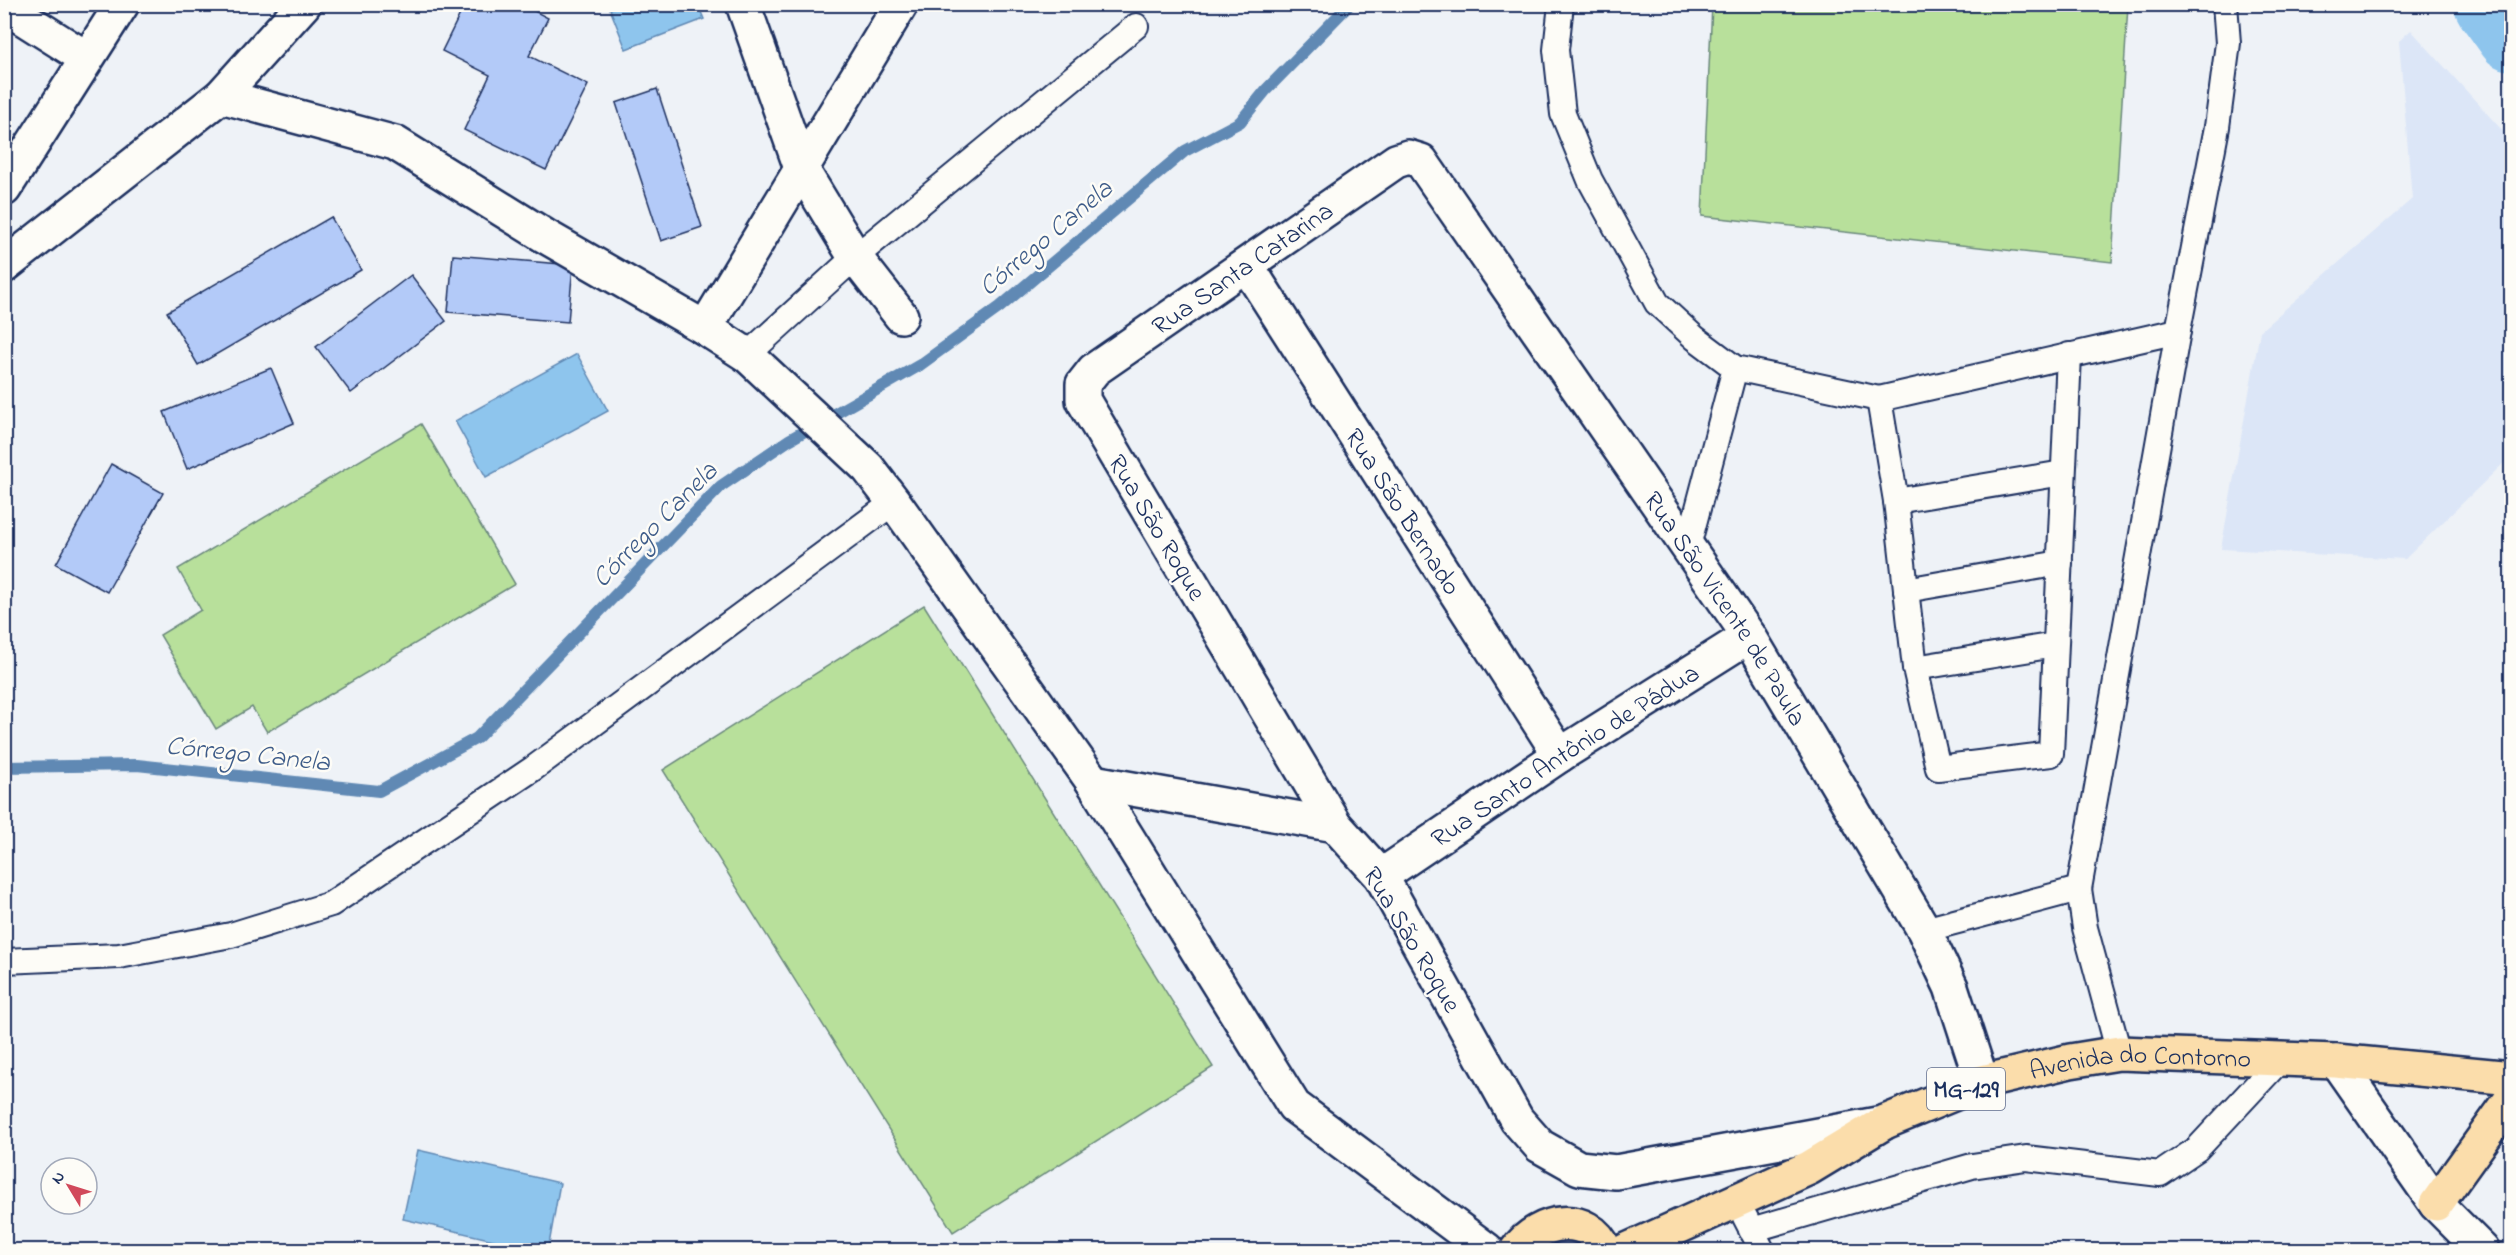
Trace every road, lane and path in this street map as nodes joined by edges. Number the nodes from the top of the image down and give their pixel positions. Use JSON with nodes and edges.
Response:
{"nodes":[{"id":1,"x":122,"y":4,"type":"edge"},
{"id":2,"x":304,"y":4,"type":"edge"},
{"id":3,"x":743,"y":4,"type":"edge"},
{"id":4,"x":901,"y":4,"type":"edge"},
{"id":5,"x":1561,"y":4,"type":"edge"},
{"id":6,"x":2225,"y":4,"type":"edge"},
{"id":7,"x":4,"y":6,"type":"edge"},
{"id":8,"x":1136,"y":26,"type":"dead end"},
{"id":9,"x":86,"y":58,"type":"junction"},
{"id":10,"x":221,"y":96,"type":"junction"},
{"id":11,"x":1421,"y":162,"type":"joint"},
{"id":12,"x":801,"y":168,"type":"junction"},
{"id":13,"x":4,"y":189,"type":"edge"},
{"id":14,"x":855,"y":256,"type":"junction"},
{"id":15,"x":4,"y":266,"type":"edge"},
{"id":16,"x":1247,"y":266,"type":"junction"},
{"id":17,"x":901,"y":316,"type":"dead end"},
{"id":18,"x":705,"y":328,"type":"junction"},
{"id":19,"x":2178,"y":330,"type":"junction"},
{"id":20,"x":747,"y":355,"type":"junction"},
{"id":21,"x":2069,"y":355,"type":"junction"},
{"id":22,"x":1735,"y":368,"type":"junction"},
{"id":23,"x":1879,"y":399,"type":"junction"},
{"id":24,"x":1083,"y":400,"type":"joint"},
{"id":25,"x":2064,"y":473,"type":"junction"},
{"id":26,"x":1896,"y":501,"type":"junction"},
{"id":27,"x":894,"y":502,"type":"junction"},
{"id":28,"x":1688,"y":550,"type":"junction"},
{"id":29,"x":2060,"y":563,"type":"junction"},
{"id":30,"x":1906,"y":590,"type":"junction"},
{"id":31,"x":1749,"y":636,"type":"junction"},
{"id":32,"x":2055,"y":645,"type":"junction"},
{"id":33,"x":1916,"y":668,"type":"junction"},
{"id":34,"x":1560,"y":756,"type":"junction"},
{"id":35,"x":1093,"y":782,"type":"junction"},
{"id":36,"x":1335,"y":825,"type":"junction"},
{"id":37,"x":1381,"y":876,"type":"junction"},
{"id":38,"x":2079,"y":889,"type":"junction"},
{"id":39,"x":1924,"y":930,"type":"junction"},
{"id":40,"x":4,"y":961,"type":"edge"},
{"id":41,"x":2119,"y":1053,"type":"junction"},
{"id":42,"x":2281,"y":1059,"type":"junction"},
{"id":43,"x":2336,"y":1061,"type":"junction"},
{"id":44,"x":2511,"y":1078,"type":"edge"},
{"id":45,"x":1982,"y":1082,"type":"junction"},
{"id":46,"x":2511,"y":1098,"type":"edge"},
{"id":47,"x":1885,"y":1122,"type":"junction"},
{"id":48,"x":1737,"y":1201,"type":"junction"},
{"id":49,"x":2436,"y":1204,"type":"junction"},
{"id":50,"x":1757,"y":1240,"type":"edge"},
{"id":51,"x":1487,"y":1251,"type":"edge"},
{"id":52,"x":1517,"y":1251,"type":"edge"},
{"id":53,"x":1605,"y":1251,"type":"edge"},
{"id":54,"x":1628,"y":1251,"type":"edge"},
{"id":55,"x":2482,"y":1251,"type":"edge"}],
"edges":[{"from":1,"to":9,"type":"street"},
{"from":2,"to":10,"type":"street"},
{"from":3,"to":12,"type":"street"},
{"from":4,"to":12,"type":"street"},
{"from":5,"to":22,"type":"lane"},
{"from":6,"to":19,"type":"lane"},
{"from":7,"to":9,"type":"street"},
{"from":8,"to":14,"type":"lane"},
{"from":9,"to":13,"type":"street"},
{"from":10,"to":15,"type":"street"},
{"from":10,"to":18,"type":"street"},
{"from":11,"to":16,"type":"street","name":"Rua Santa Catarina"},
{"from":11,"to":28,"type":"street","name":"Rua São Vicente de Paula"},
{"from":12,"to":14,"type":"street"},
{"from":12,"to":18,"type":"street"},
{"from":14,"to":17,"type":"street"},
{"from":14,"to":20,"type":"lane"},
{"from":16,"to":24,"type":"street","name":"Rua Santa Catarina"},
{"from":16,"to":34,"type":"street","name":"Rua São Bernado"},
{"from":18,"to":20,"type":"street"},
{"from":19,"to":21,"type":"lane"},
{"from":19,"to":38,"type":"lane"},
{"from":20,"to":27,"type":"street"},
{"from":21,"to":23,"type":"lane"},
{"from":21,"to":25,"type":"lane"},
{"from":22,"to":23,"type":"lane"},
{"from":22,"to":28,"type":"lane"},
{"from":23,"to":26,"type":"lane"},
{"from":24,"to":36,"type":"street","name":"Rua São Roque"},
{"from":25,"to":26,"type":"lane"},
{"from":25,"to":29,"type":"lane"},
{"from":26,"to":30,"type":"lane"},
{"from":27,"to":35,"type":"street"},
{"from":27,"to":40,"type":"lane"},
{"from":28,"to":31,"type":"street","name":"Rua São Vicente de Paula"},
{"from":29,"to":30,"type":"lane"},
{"from":29,"to":32,"type":"lane"},
{"from":30,"to":33,"type":"lane"},
{"from":31,"to":34,"type":"street","name":"Rua Santo Antônio de Pádua"},
{"from":31,"to":39,"type":"street","name":"Rua São Vicente de Paula"},
{"from":32,"to":33,"type":"lane"},
{"from":32,"to":33,"type":"lane"},
{"from":34,"to":37,"type":"street","name":"Rua Santo Antônio de Pádua"},
{"from":35,"to":36,"type":"street"},
{"from":35,"to":51,"type":"street"},
{"from":36,"to":37,"type":"street","name":"Rua São Roque"},
{"from":37,"to":47,"type":"street","name":"Rua São Roque"},
{"from":38,"to":39,"type":"lane"},
{"from":38,"to":41,"type":"lane"},
{"from":39,"to":45,"type":"street","name":"Rua São Vicente de Paula"},
{"from":41,"to":42,"type":"main road","name":"Avenida do Contorno","number":"MG-129"},
{"from":41,"to":45,"type":"main road","name":"Avenida do Contorno","number":"MG-129"},
{"from":42,"to":43,"type":"main road","name":"Avenida do Contorno","number":"MG-129"},
{"from":42,"to":50,"type":"lane"},
{"from":43,"to":44,"type":"main road","name":"Avenida do Contorno","number":"MG-129"},
{"from":43,"to":49,"type":"street"},
{"from":45,"to":47,"type":"main road","name":"Avenida do Contorno","number":"MG-129"},
{"from":46,"to":49,"type":"main road"},
{"from":47,"to":48,"type":"main road","name":"Avenida do Contorno","number":"MG-129"},
{"from":48,"to":50,"type":"lane"},
{"from":48,"to":54,"type":"main road","name":"Avenida do Contorno","number":"MG-129"},
{"from":49,"to":55,"type":"street"},
{"from":52,"to":53,"type":"main road"}]}
